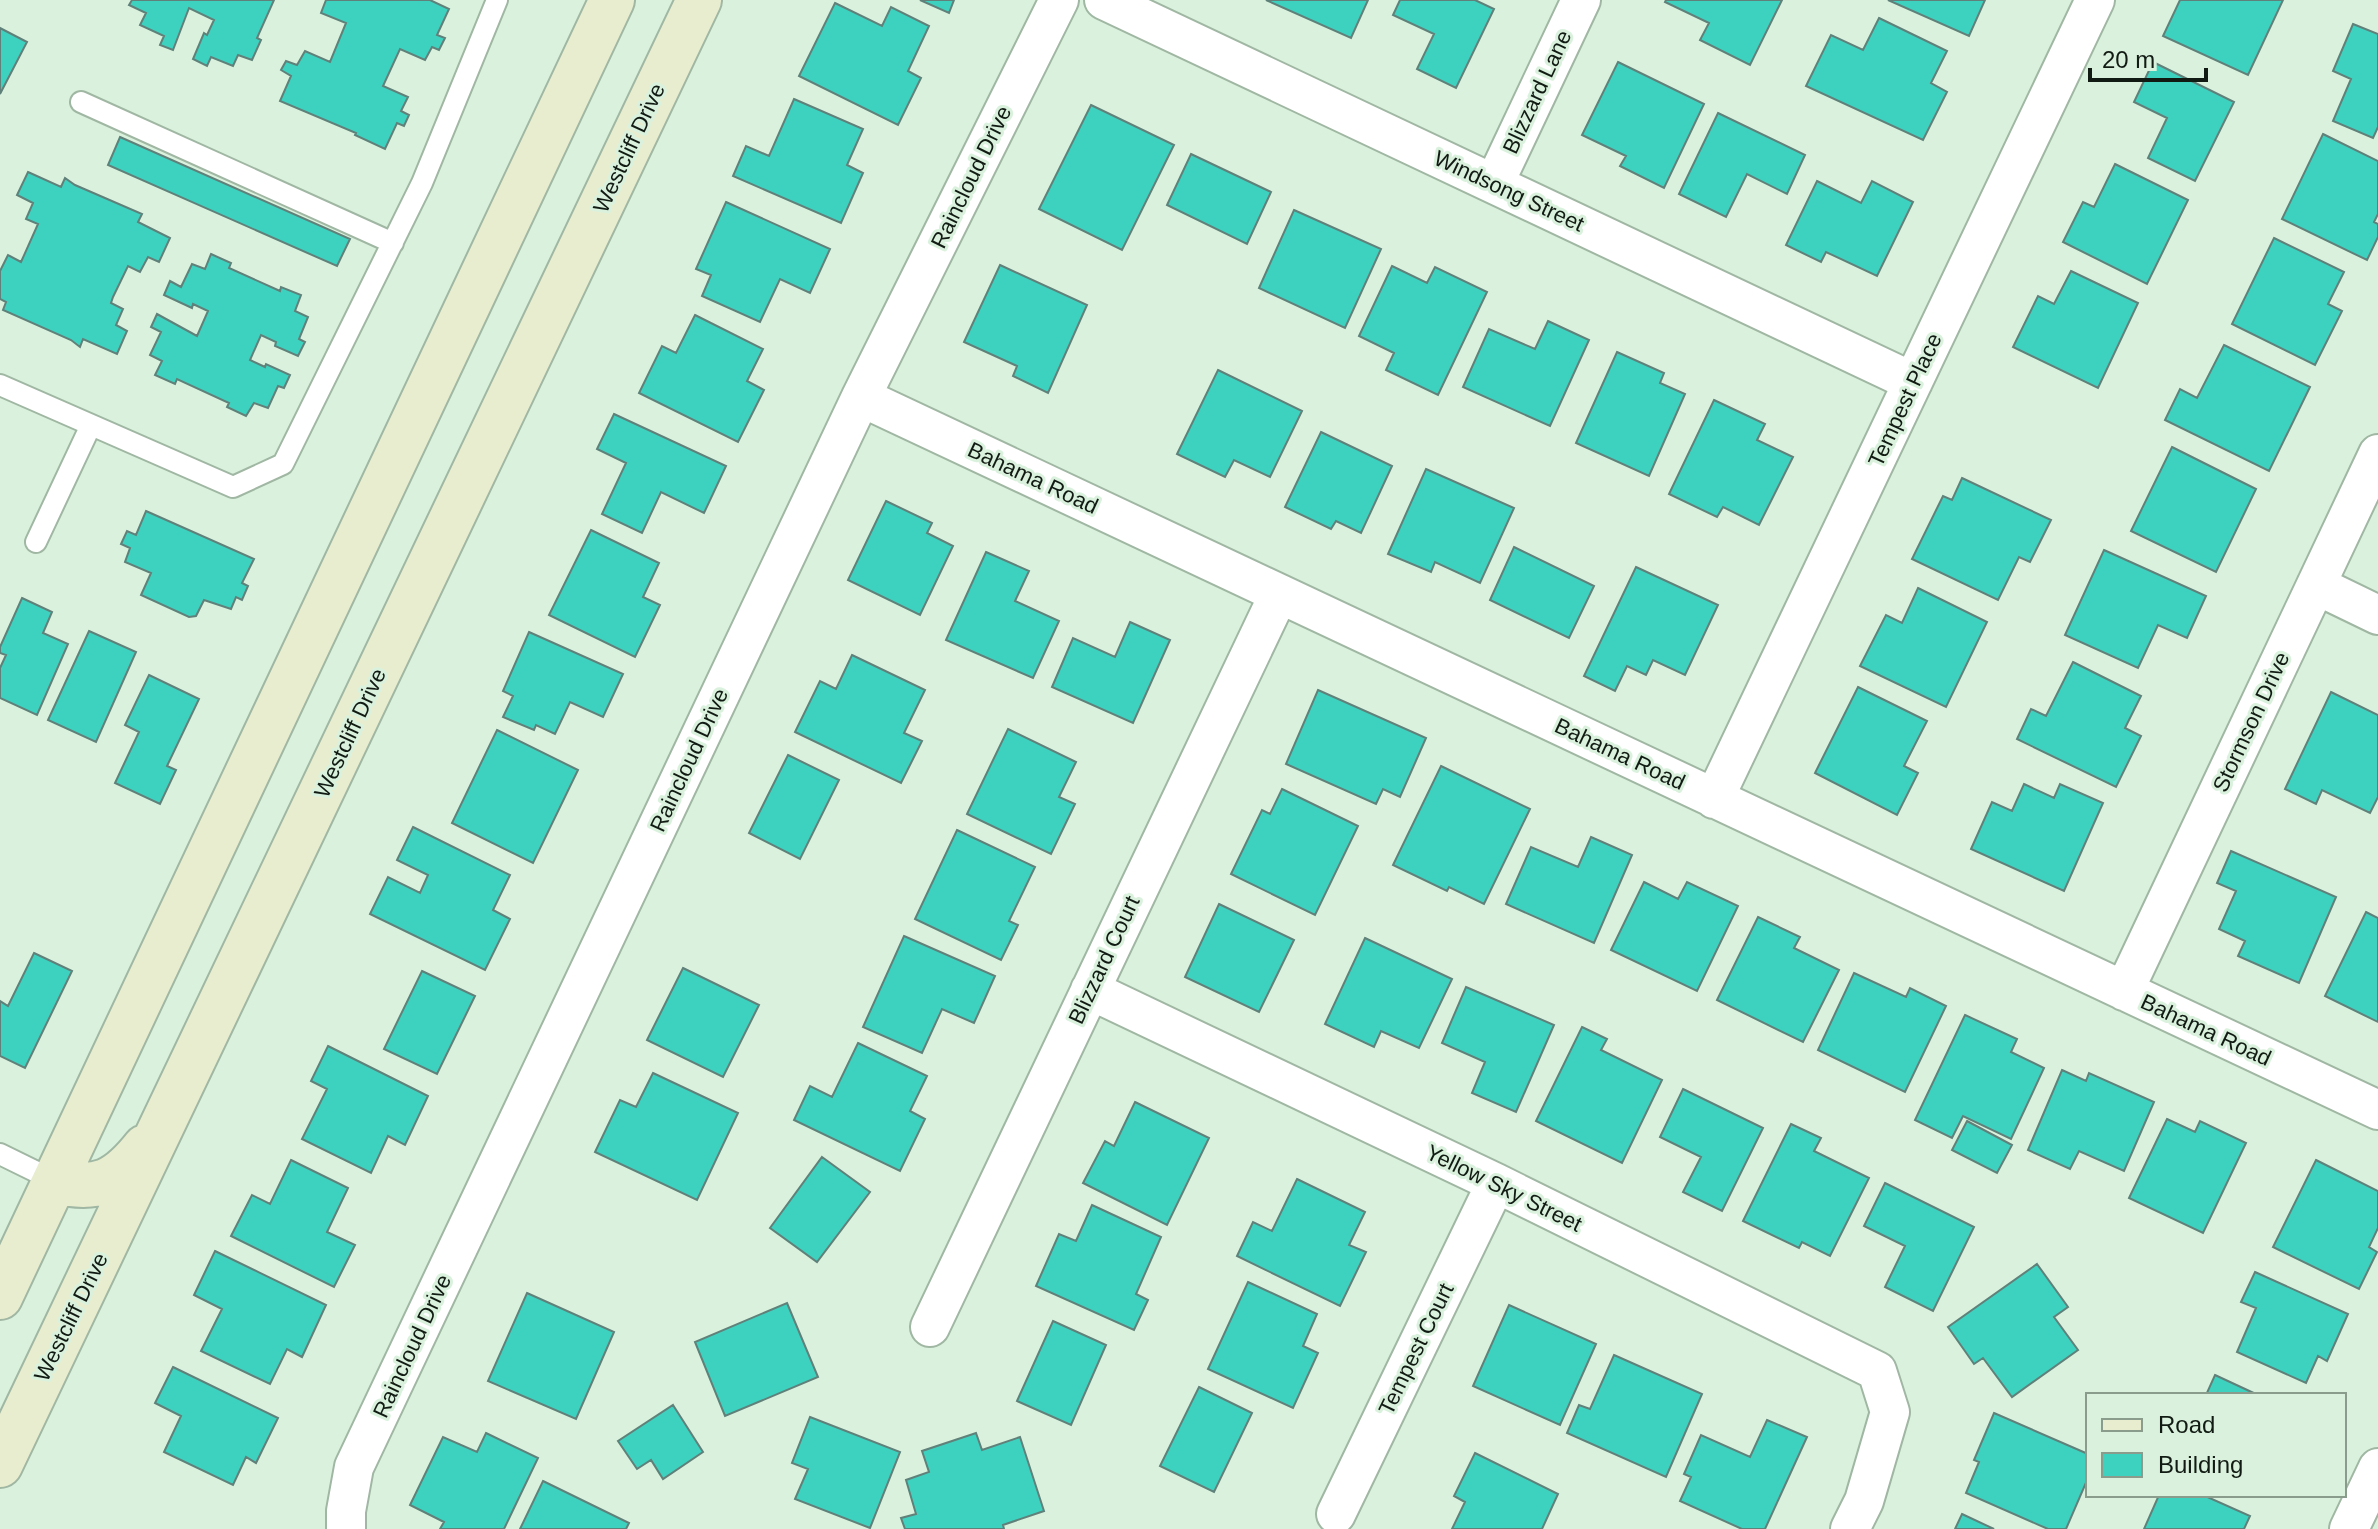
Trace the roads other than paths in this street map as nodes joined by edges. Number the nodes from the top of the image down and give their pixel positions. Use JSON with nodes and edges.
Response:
{"nodes":[{"id":1,"x":497,"y":0,"type":"edge"},
{"id":2,"x":612,"y":0,"type":"edge"},
{"id":3,"x":699,"y":0,"type":"edge"},
{"id":4,"x":1059,"y":0,"type":"edge"},
{"id":5,"x":1104,"y":0,"type":"edge"},
{"id":6,"x":1581,"y":0,"type":"edge"},
{"id":7,"x":2095,"y":0,"type":"edge"},
{"id":8,"x":81,"y":102,"type":"dead end"},
{"id":9,"x":1494,"y":184,"type":"junction"},
{"id":10,"x":393,"y":243,"type":"junction"},
{"id":11,"x":1913,"y":382,"type":"junction"},
{"id":12,"x":0,"y":385,"type":"edge"},
{"id":13,"x":861,"y":397,"type":"junction"},
{"id":14,"x":91,"y":425,"type":"junction"},
{"id":15,"x":2378,"y":454,"type":"edge"},
{"id":16,"x":36,"y":542,"type":"dead end"},
{"id":17,"x":2316,"y":585,"type":"junction"},
{"id":18,"x":1279,"y":594,"type":"junction"},
{"id":19,"x":2378,"y":615,"type":"edge"},
{"id":20,"x":1714,"y":799,"type":"junction"},
{"id":21,"x":1090,"y":990,"type":"junction"},
{"id":22,"x":2124,"y":991,"type":"junction"},
{"id":23,"x":2378,"y":1110,"type":"edge"},
{"id":24,"x":169,"y":1113,"type":"junction"},
{"id":25,"x":0,"y":1154,"type":"edge"},
{"id":26,"x":55,"y":1181,"type":"junction"},
{"id":27,"x":1496,"y":1183,"type":"junction"},
{"id":28,"x":0,"y":1297,"type":"edge"},
{"id":29,"x":930,"y":1327,"type":"dead end"},
{"id":30,"x":0,"y":1465,"type":"edge"},
{"id":31,"x":2378,"y":1468,"type":"edge"},
{"id":32,"x":1336,"y":1514,"type":"dead end"},
{"id":33,"x":346,"y":1529,"type":"edge"},
{"id":34,"x":1850,"y":1529,"type":"edge"},
{"id":35,"x":2349,"y":1529,"type":"edge"}],
"edges":[{"from":1,"to":10,"type":"lane"},
{"from":2,"to":26,"type":"main road"},
{"from":3,"to":24,"type":"main road","name":"Westcliff Drive"},
{"from":4,"to":13,"type":"street","name":"Raincloud Drive"},
{"from":5,"to":9,"type":"street","name":"Windsong Street"},
{"from":6,"to":9,"type":"street","name":"Blizzard Lane"},
{"from":7,"to":11,"type":"street","name":"Tempest Place"},
{"from":8,"to":10,"type":"lane"},
{"from":9,"to":11,"type":"street","name":"Windsong Street"},
{"from":10,"to":14,"type":"lane"},
{"from":11,"to":20,"type":"street","name":"Tempest Place"},
{"from":12,"to":14,"type":"lane"},
{"from":13,"to":18,"type":"street","name":"Bahama Road"},
{"from":13,"to":33,"type":"street","name":"Raincloud Drive"},
{"from":14,"to":16,"type":"lane"},
{"from":15,"to":17,"type":"street","name":"Stormson Drive"},
{"from":17,"to":19,"type":"street"},
{"from":17,"to":22,"type":"street","name":"Stormson Drive"},
{"from":18,"to":20,"type":"street","name":"Bahama Road"},
{"from":18,"to":21,"type":"street","name":"Blizzard Court"},
{"from":20,"to":22,"type":"street","name":"Bahama Road"},
{"from":21,"to":27,"type":"street","name":"Yellow Sky Street"},
{"from":21,"to":29,"type":"street","name":"Blizzard Court"},
{"from":22,"to":23,"type":"street","name":"Bahama Road"},
{"from":24,"to":26,"type":"main road"},
{"from":24,"to":30,"type":"main road","name":"Westcliff Drive"},
{"from":25,"to":26,"type":"lane"},
{"from":26,"to":28,"type":"main road"},
{"from":27,"to":32,"type":"street","name":"Tempest Court"},
{"from":27,"to":34,"type":"street","name":"Yellow Sky Street"},
{"from":31,"to":35,"type":"street"}]}
